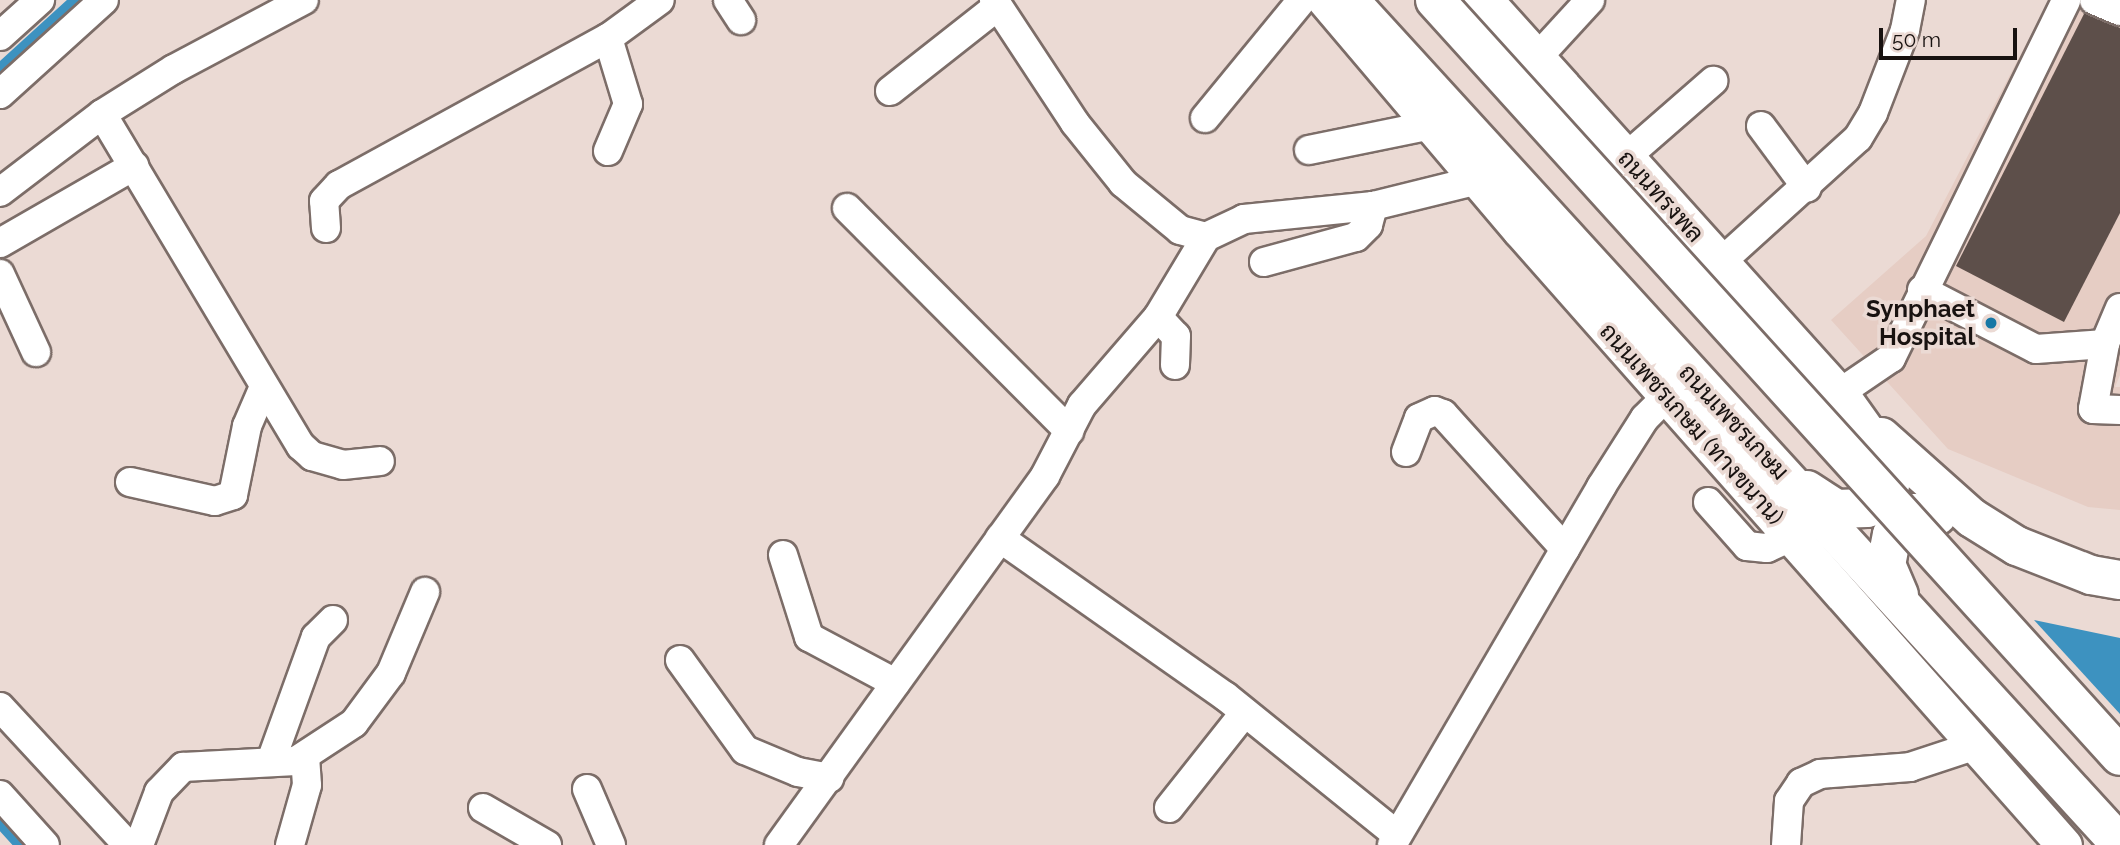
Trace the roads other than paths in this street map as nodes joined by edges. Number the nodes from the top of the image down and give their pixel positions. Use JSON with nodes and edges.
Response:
{"nodes":[{"id":1,"x":40,"y":0,"type":"edge"},
{"id":2,"x":104,"y":0,"type":"edge"},
{"id":3,"x":304,"y":0,"type":"edge"},
{"id":4,"x":660,"y":0,"type":"edge"},
{"id":5,"x":1302,"y":0,"type":"edge"},
{"id":6,"x":1325,"y":0,"type":"edge"},
{"id":7,"x":1349,"y":0,"type":"edge"},
{"id":8,"x":1435,"y":0,"type":"edge"},
{"id":9,"x":1483,"y":0,"type":"edge"},
{"id":10,"x":1590,"y":0,"type":"edge"},
{"id":11,"x":1911,"y":0,"type":"edge"},
{"id":12,"x":2066,"y":0,"type":"edge"},
{"id":13,"x":2094,"y":0,"type":"edge"},
{"id":14,"x":996,"y":3,"type":"edge"},
{"id":15,"x":2120,"y":11,"type":"edge"},
{"id":16,"x":0,"y":36,"type":"edge"},
{"id":17,"x":608,"y":38,"type":"junction"},
{"id":18,"x":1536,"y":59,"type":"junction"},
{"id":19,"x":1713,"y":81,"type":"dead end"},
{"id":20,"x":890,"y":91,"type":"dead end"},
{"id":21,"x":0,"y":94,"type":"edge"},
{"id":22,"x":102,"y":114,"type":"junction"},
{"id":23,"x":1205,"y":118,"type":"dead end"},
{"id":24,"x":1432,"y":125,"type":"junction"},
{"id":25,"x":1761,"y":126,"type":"dead end"},
{"id":26,"x":1309,"y":150,"type":"dead end"},
{"id":27,"x":608,"y":151,"type":"dead end"},
{"id":28,"x":1626,"y":157,"type":"junction"},
{"id":29,"x":134,"y":166,"type":"junction"},
{"id":30,"x":1478,"y":180,"type":"junction"},
{"id":31,"x":1807,"y":188,"type":"junction"},
{"id":32,"x":0,"y":192,"type":"edge"},
{"id":33,"x":1373,"y":206,"type":"junction"},
{"id":34,"x":846,"y":208,"type":"dead end"},
{"id":35,"x":326,"y":228,"type":"dead end"},
{"id":36,"x":1206,"y":237,"type":"junction"},
{"id":37,"x":0,"y":243,"type":"edge"},
{"id":38,"x":1264,"y":262,"type":"dead end"},
{"id":39,"x":1720,"y":263,"type":"junction"},
{"id":40,"x":1922,"y":290,"type":"junction"},
{"id":41,"x":4,"y":292,"type":"edge"},
{"id":42,"x":2120,"y":308,"type":"edge"},
{"id":43,"x":1158,"y":317,"type":"junction"},
{"id":44,"x":2105,"y":344,"type":"junction"},
{"id":45,"x":36,"y":352,"type":"dead end"},
{"id":46,"x":1175,"y":365,"type":"dead end"},
{"id":47,"x":263,"y":389,"type":"junction"},
{"id":48,"x":1667,"y":396,"type":"junction"},
{"id":49,"x":1841,"y":398,"type":"junction"},
{"id":50,"x":2120,"y":410,"type":"edge"},
{"id":51,"x":1069,"y":430,"type":"junction"},
{"id":52,"x":1406,"y":452,"type":"dead end"},
{"id":53,"x":1762,"y":453,"type":"junction"},
{"id":54,"x":380,"y":461,"type":"dead end"},
{"id":55,"x":130,"y":482,"type":"dead end"},
{"id":56,"x":1708,"y":502,"type":"dead end"},
{"id":57,"x":1791,"y":537,"type":"junction"},
{"id":58,"x":1000,"y":538,"type":"junction"},
{"id":59,"x":2017,"y":546,"type":"junction"},
{"id":60,"x":1565,"y":549,"type":"junction"},
{"id":61,"x":783,"y":555,"type":"dead end"},
{"id":62,"x":2120,"y":580,"type":"edge"},
{"id":63,"x":425,"y":592,"type":"dead end"},
{"id":64,"x":1917,"y":619,"type":"junction"},
{"id":65,"x":333,"y":620,"type":"dead end"},
{"id":66,"x":680,"y":660,"type":"dead end"},
{"id":67,"x":895,"y":683,"type":"junction"},
{"id":68,"x":0,"y":707,"type":"edge"},
{"id":69,"x":1245,"y":712,"type":"junction"},
{"id":70,"x":1977,"y":746,"type":"junction"},
{"id":71,"x":2120,"y":756,"type":"edge"},
{"id":72,"x":305,"y":759,"type":"junction"},
{"id":73,"x":271,"y":761,"type":"junction"},
{"id":74,"x":829,"y":778,"type":"junction"},
{"id":75,"x":587,"y":789,"type":"dead end"},
{"id":76,"x":0,"y":795,"type":"edge"},
{"id":77,"x":483,"y":808,"type":"dead end"},
{"id":78,"x":1169,"y":808,"type":"dead end"},
{"id":79,"x":1395,"y":840,"type":"edge"},
{"id":80,"x":2120,"y":844,"type":"edge"},
{"id":81,"x":45,"y":845,"type":"edge"},
{"id":82,"x":128,"y":845,"type":"edge"},
{"id":83,"x":139,"y":845,"type":"edge"},
{"id":84,"x":290,"y":845,"type":"edge"},
{"id":85,"x":547,"y":845,"type":"edge"},
{"id":86,"x":611,"y":845,"type":"edge"},
{"id":87,"x":779,"y":845,"type":"edge"},
{"id":88,"x":1786,"y":845,"type":"edge"},
{"id":89,"x":2064,"y":845,"type":"edge"}],
"edges":[{"from":1,"to":16,"type":"street"},
{"from":2,"to":21,"type":"street"},
{"from":3,"to":22,"type":"street"},
{"from":4,"to":17,"type":"street"},
{"from":5,"to":23,"type":"street"},
{"from":6,"to":24,"type":"main road","name":"ถนนเพชรเกษม (ทางขนาน)"},
{"from":7,"to":53,"type":"highway","name":"ถนนเพชรเกษม"},
{"from":8,"to":71,"type":"highway","bridge":true},
{"from":9,"to":18,"type":"highway","name":"ถนนทรงพล"},
{"from":10,"to":18,"type":"street"},
{"from":11,"to":31,"type":"street"},
{"from":12,"to":40,"type":"street"},
{"from":13,"to":15,"type":"street"},
{"from":14,"to":20,"type":"street"},
{"from":14,"to":36,"type":"street"},
{"from":17,"to":27,"type":"street"},
{"from":17,"to":35,"type":"street"},
{"from":18,"to":28,"type":"highway","name":"ถนนทรงพล"},
{"from":19,"to":28,"type":"street"},
{"from":22,"to":29,"type":"street"},
{"from":22,"to":32,"type":"street"},
{"from":24,"to":26,"type":"street"},
{"from":24,"to":30,"type":"main road","name":"ถนนเพชรเกษม (ทางขนาน)"},
{"from":25,"to":31,"type":"street"},
{"from":28,"to":39,"type":"highway","name":"ถนนทรงพล"},
{"from":29,"to":37,"type":"street"},
{"from":29,"to":47,"type":"street"},
{"from":30,"to":33,"type":"street"},
{"from":30,"to":48,"type":"main road","name":"ถนนเพชรเกษม (ทางขนาน)"},
{"from":31,"to":39,"type":"street"},
{"from":33,"to":36,"type":"street"},
{"from":33,"to":38,"type":"street"},
{"from":34,"to":51,"type":"street"},
{"from":36,"to":43,"type":"street"},
{"from":39,"to":49,"type":"highway","name":"ถนนทรงพล"},
{"from":40,"to":44,"type":"street"},
{"from":40,"to":49,"type":"street"},
{"from":41,"to":45,"type":"street"},
{"from":42,"to":44,"type":"street"},
{"from":43,"to":46,"type":"street"},
{"from":43,"to":51,"type":"street"},
{"from":44,"to":50,"type":"street"},
{"from":47,"to":54,"type":"street"},
{"from":47,"to":55,"type":"street"},
{"from":48,"to":57,"type":"main road","name":"ถนนเพชรเกษม (ทางขนาน)"},
{"from":48,"to":60,"type":"street"},
{"from":49,"to":53,"type":"highway"},
{"from":49,"to":59,"type":"highway","name":"ถนนทรงพล"},
{"from":51,"to":58,"type":"street"},
{"from":52,"to":60,"type":"street"},
{"from":53,"to":64,"type":"highway","name":"ถนนเพชรเกษม"},
{"from":56,"to":57,"type":"street"},
{"from":57,"to":70,"type":"main road","name":"ถนนเพชรเกษม (ทางขนาน)"},
{"from":58,"to":67,"type":"street"},
{"from":58,"to":69,"type":"street"},
{"from":59,"to":62,"type":"highway","name":"ถนนทรงพล"},
{"from":59,"to":64,"type":"highway"},
{"from":60,"to":79,"type":"street"},
{"from":61,"to":67,"type":"street"},
{"from":63,"to":72,"type":"street"},
{"from":64,"to":80,"type":"highway","name":"ถนนเพชรเกษม"},
{"from":65,"to":73,"type":"street"},
{"from":66,"to":74,"type":"street"},
{"from":67,"to":74,"type":"street"},
{"from":68,"to":82,"type":"street"},
{"from":69,"to":78,"type":"street"},
{"from":69,"to":79,"type":"street"},
{"from":70,"to":88,"type":"street"},
{"from":70,"to":89,"type":"main road","name":"ถนนเพชรเกษม (ทางขนาน)"},
{"from":72,"to":73,"type":"street"},
{"from":72,"to":84,"type":"street"},
{"from":73,"to":83,"type":"street"},
{"from":74,"to":87,"type":"street"},
{"from":75,"to":86,"type":"street"},
{"from":76,"to":81,"type":"street"},
{"from":77,"to":85,"type":"street"}]}
